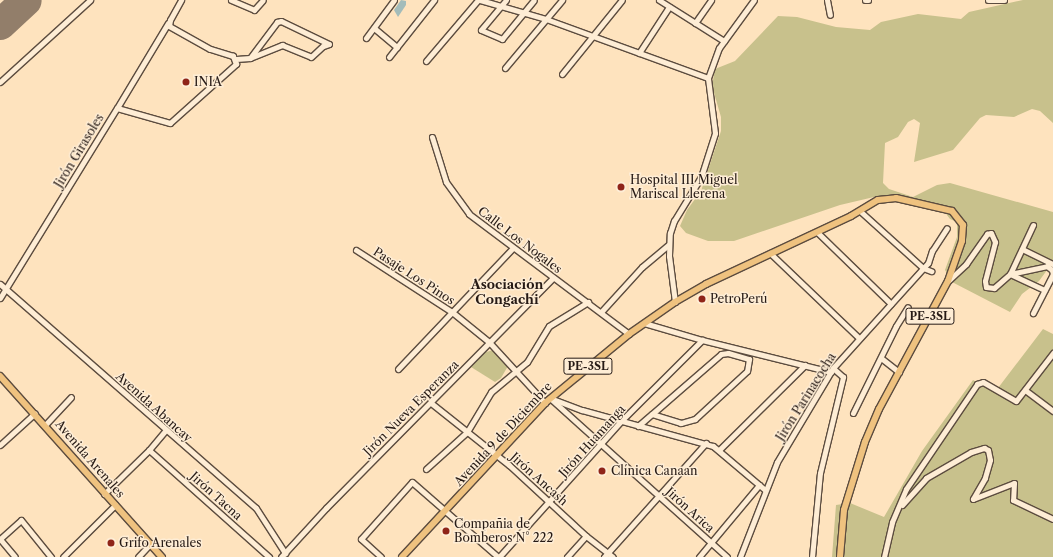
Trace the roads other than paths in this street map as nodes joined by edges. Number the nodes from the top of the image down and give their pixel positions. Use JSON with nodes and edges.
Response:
{"nodes":[{"id":1,"x":90,"y":0,"type":"edge"},
{"id":2,"x":181,"y":0,"type":"edge"},
{"id":3,"x":231,"y":0,"type":"edge"},
{"id":4,"x":263,"y":0,"type":"edge"},
{"id":5,"x":394,"y":0,"type":"edge"},
{"id":6,"x":434,"y":0,"type":"edge"},
{"id":7,"x":479,"y":0,"type":"edge"},
{"id":8,"x":506,"y":0,"type":"edge"},
{"id":9,"x":534,"y":0,"type":"edge"},
{"id":10,"x":562,"y":0,"type":"edge"},
{"id":11,"x":622,"y":0,"type":"edge"},
{"id":12,"x":659,"y":0,"type":"edge"},
{"id":13,"x":711,"y":0,"type":"edge"},
{"id":14,"x":754,"y":0,"type":"edge"},
{"id":15,"x":827,"y":0,"type":"edge"},
{"id":16,"x":864,"y":0,"type":"edge"},
{"id":17,"x":868,"y":0,"type":"edge"},
{"id":18,"x":988,"y":0,"type":"edge"},
{"id":19,"x":1004,"y":0,"type":"edge"},
{"id":20,"x":500,"y":7,"type":"junction"},
{"id":21,"x":669,"y":7,"type":"junction"},
{"id":22,"x":524,"y":12,"type":"junction"},
{"id":23,"x":830,"y":15,"type":"dead end"},
{"id":24,"x":546,"y":19,"type":"junction"},
{"id":25,"x":168,"y":23,"type":"junction"},
{"id":26,"x":695,"y":23,"type":"junction"},
{"id":27,"x":374,"y":28,"type":"junction"},
{"id":28,"x":593,"y":36,"type":"junction"},
{"id":29,"x":366,"y":38,"type":"dead end"},
{"id":30,"x":724,"y":41,"type":"junction"},
{"id":31,"x":397,"y":47,"type":"junction"},
{"id":32,"x":639,"y":52,"type":"junction"},
{"id":33,"x":389,"y":57,"type":"dead end"},
{"id":34,"x":250,"y":58,"type":"junction"},
{"id":35,"x":236,"y":59,"type":"junction"},
{"id":36,"x":426,"y":61,"type":"dead end"},
{"id":37,"x":505,"y":68,"type":"dead end"},
{"id":38,"x":562,"y":74,"type":"dead end"},
{"id":39,"x":708,"y":78,"type":"junction"},
{"id":40,"x":0,"y":82,"type":"edge"},
{"id":41,"x":117,"y":108,"type":"junction"},
{"id":42,"x":432,"y":136,"type":"dead end"},
{"id":43,"x":860,"y":211,"type":"junction"},
{"id":44,"x":1033,"y":224,"type":"dead end"},
{"id":45,"x":947,"y":228,"type":"dead end"},
{"id":46,"x":817,"y":232,"type":"junction"},
{"id":47,"x":669,"y":244,"type":"junction"},
{"id":48,"x":513,"y":248,"type":"junction"},
{"id":49,"x":1022,"y":249,"type":"junction"},
{"id":50,"x":356,"y":250,"type":"dead end"},
{"id":51,"x":770,"y":253,"type":"junction"},
{"id":52,"x":1053,"y":264,"type":"edge"},
{"id":53,"x":923,"y":268,"type":"junction"},
{"id":54,"x":931,"y":271,"type":"dead end"},
{"id":55,"x":1010,"y":274,"type":"junction"},
{"id":56,"x":1053,"y":274,"type":"edge"},
{"id":57,"x":553,"y":278,"type":"junction"},
{"id":58,"x":948,"y":281,"type":"junction"},
{"id":59,"x":0,"y":284,"type":"edge"},
{"id":60,"x":6,"y":289,"type":"junction"},
{"id":61,"x":1044,"y":290,"type":"junction"},
{"id":62,"x":0,"y":298,"type":"edge"},
{"id":63,"x":588,"y":302,"type":"junction"},
{"id":64,"x":675,"y":302,"type":"junction"},
{"id":65,"x":891,"y":304,"type":"junction"},
{"id":66,"x":908,"y":307,"type":"dead end"},
{"id":67,"x":452,"y":312,"type":"junction"},
{"id":68,"x":601,"y":312,"type":"junction"},
{"id":69,"x":1033,"y":313,"type":"dead end"},
{"id":70,"x":644,"y":323,"type":"junction"},
{"id":71,"x":629,"y":334,"type":"junction"},
{"id":72,"x":859,"y":338,"type":"junction"},
{"id":73,"x":702,"y":340,"type":"junction"},
{"id":74,"x":490,"y":342,"type":"junction"},
{"id":75,"x":1053,"y":353,"type":"edge"},
{"id":76,"x":881,"y":358,"type":"junction"},
{"id":77,"x":805,"y":365,"type":"junction"},
{"id":78,"x":398,"y":369,"type":"dead end"},
{"id":79,"x":832,"y":370,"type":"junction"},
{"id":80,"x":519,"y":371,"type":"junction"},
{"id":81,"x":899,"y":372,"type":"junction"},
{"id":82,"x":0,"y":376,"type":"edge"},
{"id":83,"x":1025,"y":390,"type":"junction"},
{"id":84,"x":71,"y":397,"type":"dead end"},
{"id":85,"x":550,"y":398,"type":"junction"},
{"id":86,"x":431,"y":403,"type":"junction"},
{"id":87,"x":545,"y":403,"type":"junction"},
{"id":88,"x":1053,"y":411,"type":"edge"},
{"id":89,"x":35,"y":413,"type":"junction"},
{"id":90,"x":853,"y":413,"type":"dead end"},
{"id":91,"x":652,"y":414,"type":"junction"},
{"id":92,"x":621,"y":421,"type":"junction"},
{"id":93,"x":45,"y":425,"type":"junction"},
{"id":94,"x":638,"y":426,"type":"junction"},
{"id":95,"x":165,"y":431,"type":"junction"},
{"id":96,"x":467,"y":432,"type":"junction"},
{"id":97,"x":706,"y":443,"type":"junction"},
{"id":98,"x":0,"y":445,"type":"edge"},
{"id":99,"x":601,"y":445,"type":"junction"},
{"id":100,"x":149,"y":450,"type":"junction"},
{"id":101,"x":720,"y":450,"type":"junction"},
{"id":102,"x":496,"y":455,"type":"junction"},
{"id":103,"x":426,"y":469,"type":"dead end"},
{"id":104,"x":759,"y":485,"type":"junction"},
{"id":105,"x":765,"y":490,"type":"junction"},
{"id":106,"x":104,"y":494,"type":"junction"},
{"id":107,"x":659,"y":496,"type":"junction"},
{"id":108,"x":550,"y":503,"type":"junction"},
{"id":109,"x":115,"y":504,"type":"junction"},
{"id":110,"x":447,"y":510,"type":"junction"},
{"id":111,"x":897,"y":511,"type":"junction"},
{"id":112,"x":1053,"y":519,"type":"edge"},
{"id":113,"x":586,"y":536,"type":"junction"},
{"id":114,"x":0,"y":539,"type":"edge"},
{"id":115,"x":151,"y":543,"type":"junction"},
{"id":116,"x":711,"y":543,"type":"junction"},
{"id":117,"x":608,"y":552,"type":"junction"},
{"id":118,"x":283,"y":555,"type":"edge"},
{"id":119,"x":15,"y":557,"type":"edge"},
{"id":120,"x":51,"y":557,"type":"edge"},
{"id":121,"x":63,"y":557,"type":"edge"},
{"id":122,"x":138,"y":557,"type":"edge"},
{"id":123,"x":162,"y":557,"type":"edge"},
{"id":124,"x":269,"y":557,"type":"edge"},
{"id":125,"x":381,"y":557,"type":"edge"},
{"id":126,"x":402,"y":557,"type":"edge"},
{"id":127,"x":499,"y":557,"type":"edge"},
{"id":128,"x":567,"y":557,"type":"edge"},
{"id":129,"x":604,"y":557,"type":"edge"},
{"id":130,"x":613,"y":557,"type":"edge"},
{"id":131,"x":699,"y":557,"type":"edge"},
{"id":132,"x":727,"y":557,"type":"edge"},
{"id":133,"x":740,"y":557,"type":"edge"},
{"id":134,"x":812,"y":557,"type":"edge"},
{"id":135,"x":840,"y":557,"type":"edge"},
{"id":136,"x":884,"y":557,"type":"edge"}],
"edges":[{"from":1,"to":40,"type":"street"},
{"from":2,"to":25,"type":"street"},
{"from":3,"to":4,"type":"street"},
{"from":5,"to":27,"type":"street"},
{"from":6,"to":31,"type":"street"},
{"from":7,"to":20,"type":"street"},
{"from":7,"to":36,"type":"street"},
{"from":8,"to":20,"type":"street"},
{"from":9,"to":22,"type":"street"},
{"from":10,"to":24,"type":"street"},
{"from":11,"to":28,"type":"street"},
{"from":12,"to":21,"type":"street"},
{"from":13,"to":26,"type":"street"},
{"from":14,"to":30,"type":"street"},
{"from":15,"to":23,"type":"street"},
{"from":16,"to":17,"type":"street"},
{"from":18,"to":19,"type":"street"},
{"from":20,"to":22,"type":"street"},
{"from":20,"to":22,"type":"street"},
{"from":21,"to":26,"type":"street"},
{"from":21,"to":32,"type":"street"},
{"from":22,"to":24,"type":"street"},
{"from":24,"to":28,"type":"street"},
{"from":24,"to":37,"type":"street"},
{"from":25,"to":35,"type":"street"},
{"from":25,"to":41,"type":"street"},
{"from":26,"to":30,"type":"street"},
{"from":27,"to":29,"type":"street"},
{"from":27,"to":31,"type":"street"},
{"from":28,"to":32,"type":"street"},
{"from":28,"to":38,"type":"street"},
{"from":30,"to":39,"type":"street"},
{"from":31,"to":33,"type":"street"},
{"from":32,"to":39,"type":"street"},
{"from":34,"to":34,"type":"street"},
{"from":34,"to":35,"type":"street"},
{"from":35,"to":41,"type":"street","name":"Jirón Girasoles"},
{"from":39,"to":47,"type":"street"},
{"from":41,"to":60,"type":"street","name":"Jirón Girasoles"},
{"from":42,"to":48,"type":"street","name":"Calle Los Nogales"},
{"from":43,"to":46,"type":"main road","number":"PE-3SL"},
{"from":43,"to":53,"type":"street"},
{"from":43,"to":58,"type":"main road","number":"PE-3SL"},
{"from":44,"to":49,"type":"street"},
{"from":45,"to":53,"type":"street","name":"Jirón Parinacocha"},
{"from":46,"to":51,"type":"main road","name":"Avenida 9 de Diciembre","number":"PE-3SL"},
{"from":46,"to":65,"type":"street"},
{"from":47,"to":64,"type":"street"},
{"from":47,"to":68,"type":"street"},
{"from":48,"to":57,"type":"street","name":"Calle Los Nogales"},
{"from":48,"to":67,"type":"street"},
{"from":49,"to":52,"type":"street"},
{"from":49,"to":55,"type":"street"},
{"from":50,"to":67,"type":"street","name":"Pasaje Los Pinos"},
{"from":51,"to":64,"type":"main road","name":"Avenida 9 de Diciembre","number":"PE-3SL"},
{"from":51,"to":72,"type":"street"},
{"from":53,"to":54,"type":"street"},
{"from":53,"to":65,"type":"street","name":"Jirón Parinacocha"},
{"from":55,"to":56,"type":"street"},
{"from":55,"to":58,"type":"street"},
{"from":55,"to":61,"type":"street"},
{"from":56,"to":61,"type":"street"},
{"from":57,"to":63,"type":"street","name":"Calle Los Nogales"},
{"from":57,"to":74,"type":"street","name":"Jirón Nueva Esperanza"},
{"from":58,"to":81,"type":"main road","number":"PE-3SL"},
{"from":59,"to":60,"type":"street","name":"Avenida Abancay"},
{"from":60,"to":62,"type":"street","name":"Jirón Girasoles"},
{"from":60,"to":95,"type":"street","name":"Avenida Abancay"},
{"from":61,"to":69,"type":"street"},
{"from":63,"to":68,"type":"street","name":"Calle Los Nogales"},
{"from":63,"to":80,"type":"street"},
{"from":64,"to":70,"type":"main road","name":"Avenida 9 de Diciembre","number":"PE-3SL"},
{"from":65,"to":72,"type":"street","name":"Jirón Parinacocha"},
{"from":66,"to":76,"type":"street"},
{"from":67,"to":74,"type":"street","name":"Pasaje Los Pinos"},
{"from":67,"to":78,"type":"street"},
{"from":68,"to":71,"type":"street","name":"Calle Los Nogales"},
{"from":70,"to":71,"type":"main road","name":"Avenida 9 de Diciembre","number":"PE-3SL"},
{"from":70,"to":73,"type":"street"},
{"from":71,"to":85,"type":"main road","name":"Avenida 9 de Diciembre","number":"PE-3SL"},
{"from":72,"to":79,"type":"street","name":"Jirón Parinacocha"},
{"from":73,"to":77,"type":"street"},
{"from":73,"to":92,"type":"street","name":"Jirón Huamanga"},
{"from":74,"to":80,"type":"street","name":"Pasaje Los Pinos"},
{"from":74,"to":86,"type":"street","name":"Jirón Nueva Esperanza"},
{"from":75,"to":83,"type":"street"},
{"from":76,"to":81,"type":"street"},
{"from":76,"to":90,"type":"street"},
{"from":77,"to":79,"type":"street"},
{"from":77,"to":101,"type":"street"},
{"from":79,"to":105,"type":"street","name":"Jirón Parinacocha"},
{"from":79,"to":134,"type":"street"},
{"from":80,"to":87,"type":"street","name":"Pasaje Los Pinos"},
{"from":80,"to":96,"type":"street"},
{"from":81,"to":135,"type":"main road","number":"PE-3SL"},
{"from":82,"to":89,"type":"main road","name":"Avenida Arenales"},
{"from":83,"to":88,"type":"street"},
{"from":83,"to":111,"type":"street"},
{"from":84,"to":93,"type":"street"},
{"from":85,"to":87,"type":"main road","name":"Avenida 9 de Diciembre","number":"PE-3SL"},
{"from":85,"to":92,"type":"street"},
{"from":85,"to":99,"type":"street","name":"Jirón Arica"},
{"from":86,"to":96,"type":"street","name":"Jirón Ancash"},
{"from":86,"to":118,"type":"street","name":"Jirón Nueva Esperanza"},
{"from":87,"to":102,"type":"main road","name":"Avenida 9 de Diciembre","number":"PE-3SL"},
{"from":89,"to":93,"type":"main road","name":"Avenida Arenales"},
{"from":89,"to":98,"type":"street"},
{"from":91,"to":91,"type":"street"},
{"from":91,"to":94,"type":"street"},
{"from":92,"to":94,"type":"street"},
{"from":92,"to":99,"type":"street","name":"Jirón Huamanga"},
{"from":93,"to":106,"type":"main road","name":"Avenida Arenales"},
{"from":94,"to":97,"type":"street"},
{"from":95,"to":100,"type":"street"},
{"from":95,"to":118,"type":"street","name":"Avenida Abancay"},
{"from":96,"to":102,"type":"street","name":"Jirón Ancash"},
{"from":96,"to":103,"type":"street"},
{"from":97,"to":101,"type":"street"},
{"from":97,"to":107,"type":"street"},
{"from":99,"to":107,"type":"street","name":"Jirón Arica"},
{"from":99,"to":108,"type":"street","name":"Jirón Huamanga"},
{"from":100,"to":106,"type":"street"},
{"from":100,"to":124,"type":"street","name":"Jirón Tacna"},
{"from":101,"to":104,"type":"street"},
{"from":102,"to":108,"type":"street","name":"Jirón Ancash"},
{"from":102,"to":110,"type":"main road","name":"Avenida 9 de Diciembre","number":"PE-3SL"},
{"from":104,"to":105,"type":"street"},
{"from":104,"to":116,"type":"street"},
{"from":105,"to":133,"type":"street","name":"Jirón Parinacocha"},
{"from":106,"to":109,"type":"main road","name":"Avenida Arenales"},
{"from":107,"to":116,"type":"street","name":"Jirón Arica"},
{"from":107,"to":117,"type":"street"},
{"from":108,"to":113,"type":"street","name":"Jirón Ancash"},
{"from":108,"to":127,"type":"street","name":"Jirón Huamanga"},
{"from":109,"to":115,"type":"main road","name":"Avenida Arenales"},
{"from":109,"to":121,"type":"street"},
{"from":110,"to":125,"type":"street"},
{"from":110,"to":126,"type":"main road","name":"Avenida 9 de Diciembre","number":"PE-3SL"},
{"from":110,"to":127,"type":"street"},
{"from":111,"to":112,"type":"street"},
{"from":111,"to":136,"type":"street"},
{"from":113,"to":117,"type":"street","name":"Jirón Ancash"},
{"from":113,"to":128,"type":"street"},
{"from":114,"to":119,"type":"street"},
{"from":114,"to":120,"type":"street"},
{"from":115,"to":122,"type":"street"},
{"from":115,"to":123,"type":"main road","name":"Avenida Arenales"},
{"from":116,"to":131,"type":"street"},
{"from":116,"to":132,"type":"street","name":"Jirón Arica"},
{"from":117,"to":129,"type":"street"},
{"from":117,"to":130,"type":"street","name":"Jirón Ancash"}]}
